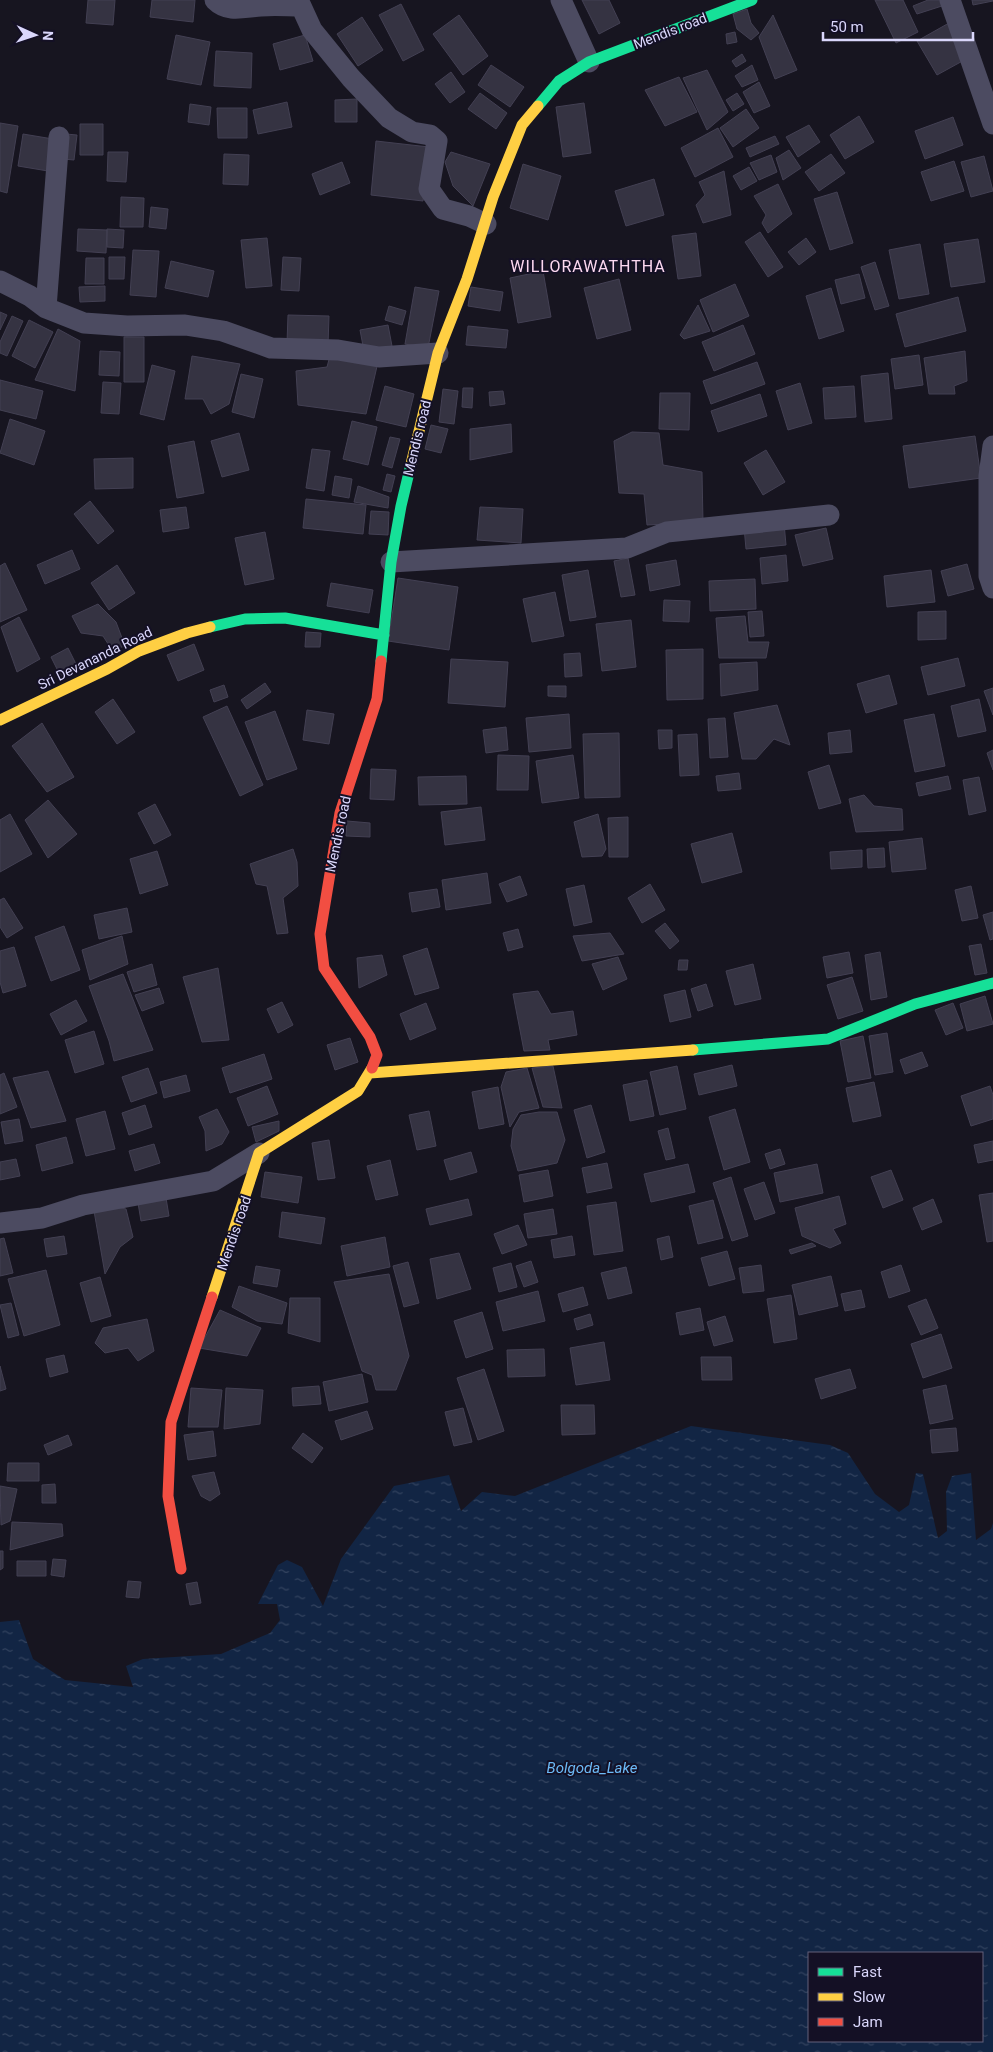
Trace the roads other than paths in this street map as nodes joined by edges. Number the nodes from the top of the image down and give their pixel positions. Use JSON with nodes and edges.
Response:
{"nodes":[{"id":1,"x":215,"y":0,"type":"edge"},
{"id":2,"x":561,"y":0,"type":"edge"},
{"id":3,"x":752,"y":0,"type":"edge"},
{"id":4,"x":950,"y":0,"type":"edge"},
{"id":5,"x":589,"y":62,"type":"junction"},
{"id":6,"x":993,"y":124,"type":"edge"},
{"id":7,"x":59,"y":138,"type":"dead end"},
{"id":8,"x":486,"y":224,"type":"junction"},
{"id":9,"x":0,"y":281,"type":"edge"},
{"id":10,"x":46,"y":308,"type":"junction"},
{"id":11,"x":438,"y":353,"type":"junction"},
{"id":12,"x":993,"y":446,"type":"edge"},
{"id":13,"x":828,"y":516,"type":"dead end"},
{"id":14,"x":391,"y":562,"type":"junction"},
{"id":15,"x":993,"y":588,"type":"edge"},
{"id":16,"x":384,"y":635,"type":"junction"},
{"id":17,"x":0,"y":720,"type":"edge"},
{"id":18,"x":993,"y":983,"type":"edge"},
{"id":19,"x":370,"y":1073,"type":"junction"},
{"id":20,"x":259,"y":1153,"type":"junction"},
{"id":21,"x":0,"y":1223,"type":"edge"},
{"id":22,"x":181,"y":1569,"type":"dead end"}],
"edges":[{"from":1,"to":8,"type":"street"},
{"from":2,"to":5,"type":"street"},
{"from":3,"to":5,"type":"street","name":"Mendis road"},
{"from":4,"to":6,"type":"street"},
{"from":5,"to":8,"type":"street","name":"Mendis road"},
{"from":7,"to":10,"type":"street"},
{"from":8,"to":11,"type":"street","name":"Mendis road"},
{"from":9,"to":10,"type":"street"},
{"from":10,"to":11,"type":"street"},
{"from":11,"to":14,"type":"street","name":"Mendis road"},
{"from":12,"to":15,"type":"street"},
{"from":13,"to":14,"type":"street"},
{"from":14,"to":16,"type":"street","name":"Mendis road"},
{"from":16,"to":17,"type":"street","name":"Sri Devananda Road"},
{"from":16,"to":19,"type":"street","name":"Mendis road"},
{"from":18,"to":19,"type":"street"},
{"from":19,"to":20,"type":"street","name":"Mendis road"},
{"from":20,"to":21,"type":"street"},
{"from":20,"to":22,"type":"street","name":"Mendis road"}]}
